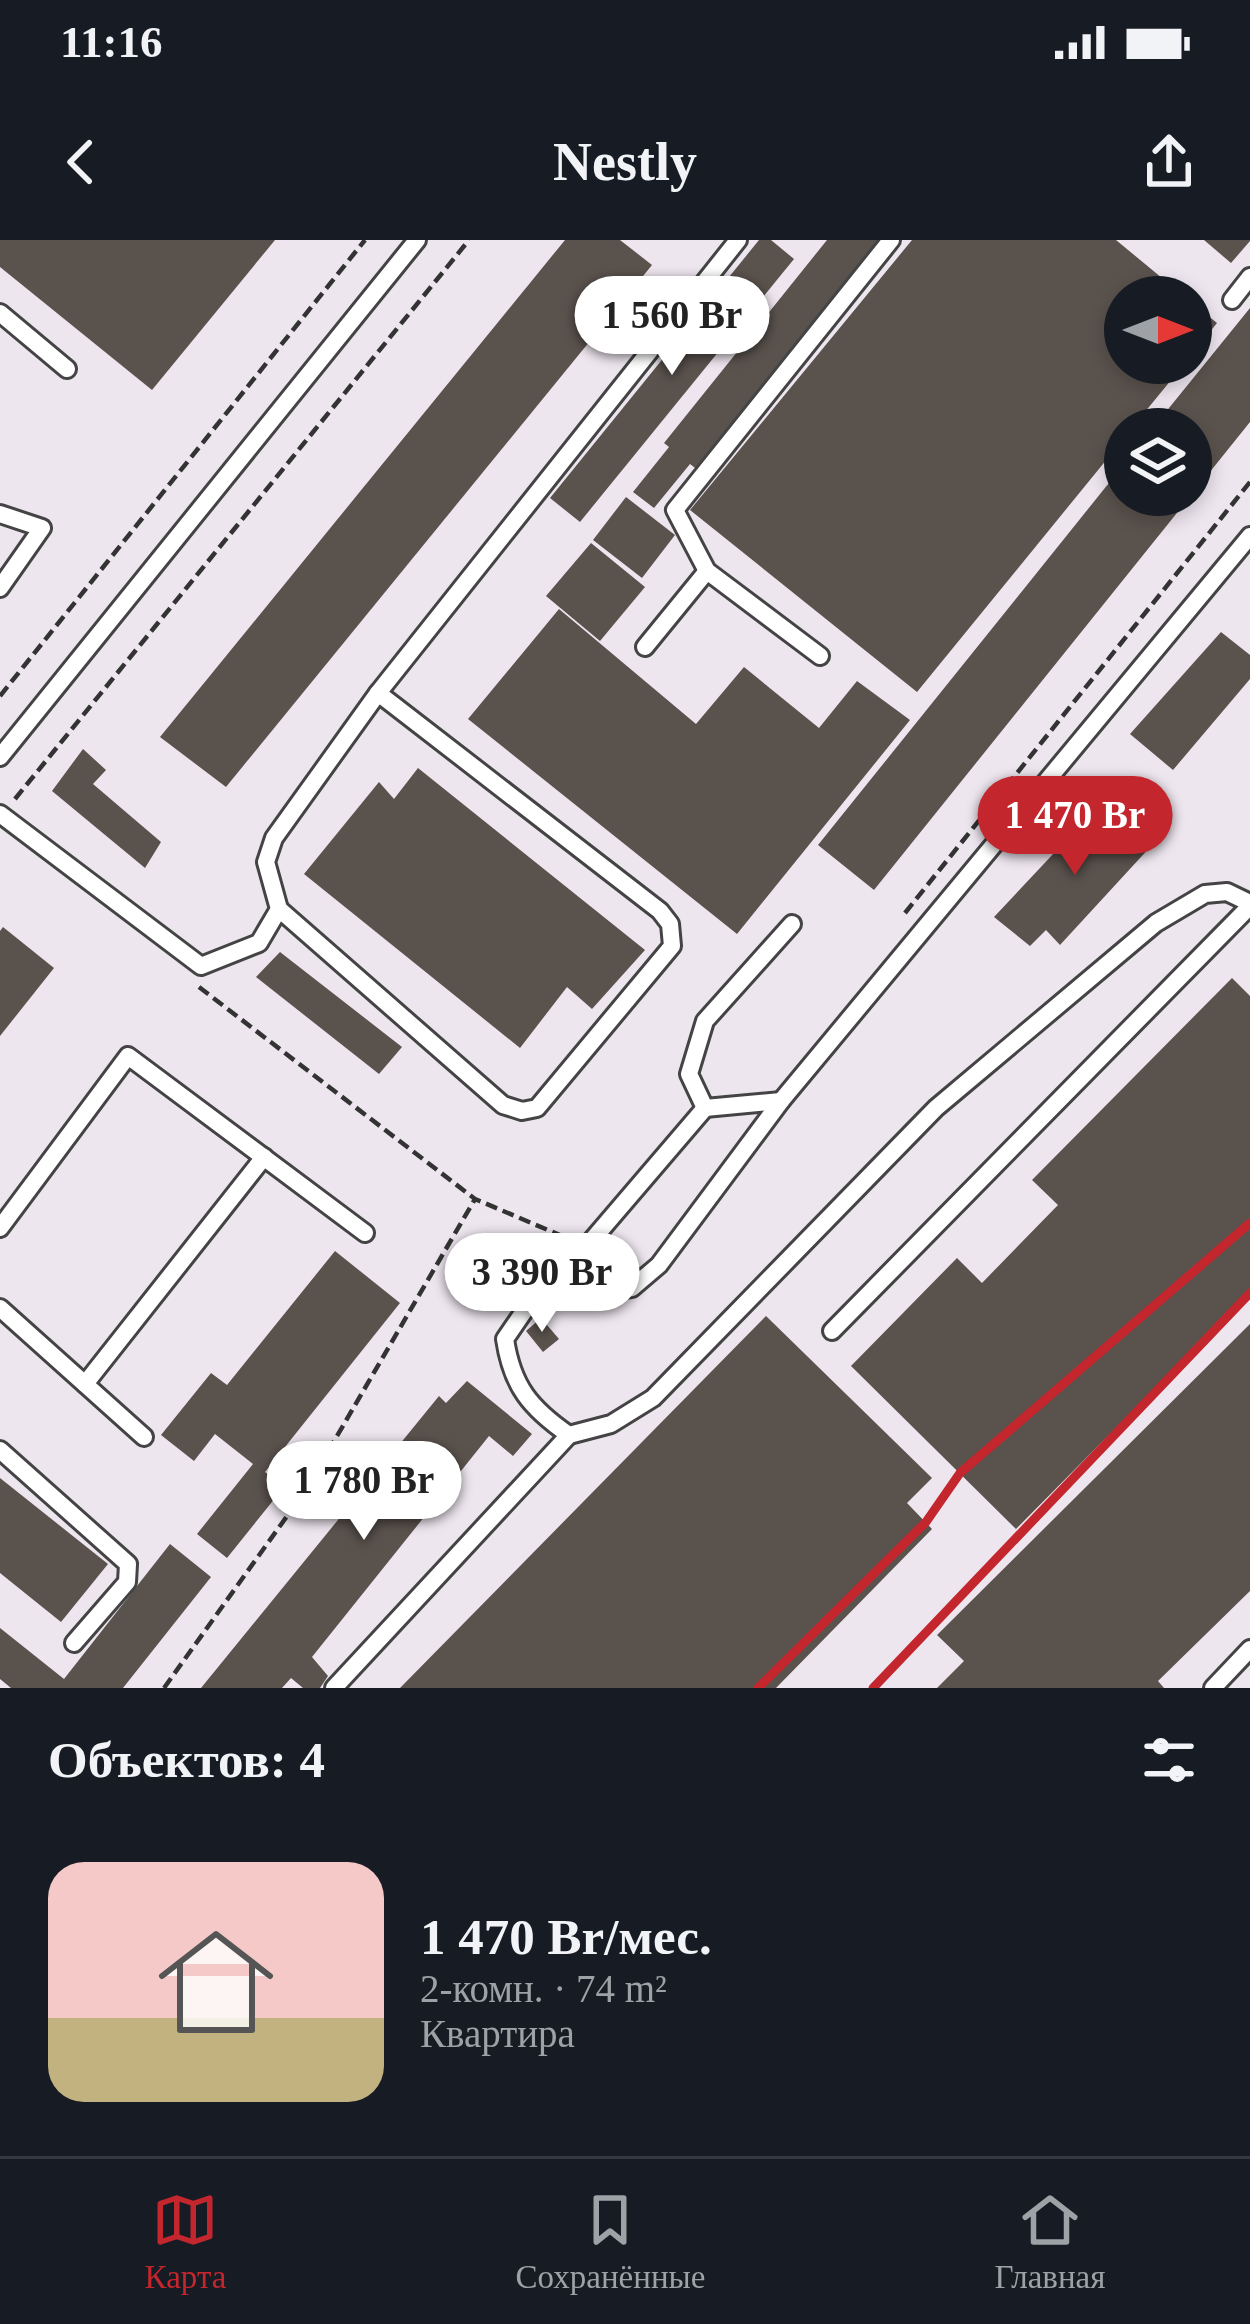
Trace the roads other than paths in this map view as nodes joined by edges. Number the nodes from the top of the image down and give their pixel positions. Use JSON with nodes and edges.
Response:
{"nodes":[{"id":1,"x":417,"y":240,"type":"edge"},
{"id":2,"x":738,"y":240,"type":"edge"},
{"id":3,"x":891,"y":240,"type":"edge"},
{"id":4,"x":1250,"y":277,"type":"edge"},
{"id":5,"x":1232,"y":300,"type":"dead end"},
{"id":6,"x":0,"y":314,"type":"edge"},
{"id":7,"x":68,"y":369,"type":"dead end"},
{"id":8,"x":0,"y":514,"type":"edge"},
{"id":9,"x":1250,"y":536,"type":"edge"},
{"id":10,"x":706,"y":571,"type":"junction"},
{"id":11,"x":0,"y":588,"type":"edge"},
{"id":12,"x":645,"y":647,"type":"dead end"},
{"id":13,"x":820,"y":656,"type":"dead end"},
{"id":14,"x":378,"y":693,"type":"junction"},
{"id":15,"x":0,"y":757,"type":"edge"},
{"id":16,"x":1,"y":814,"type":"edge"},
{"id":17,"x":1250,"y":905,"type":"edge"},
{"id":18,"x":279,"y":909,"type":"junction"},
{"id":19,"x":792,"y":924,"type":"dead end"},
{"id":20,"x":782,"y":1101,"type":"junction"},
{"id":21,"x":705,"y":1108,"type":"junction"},
{"id":22,"x":264,"y":1157,"type":"junction"},
{"id":23,"x":0,"y":1228,"type":"edge"},
{"id":24,"x":364,"y":1233,"type":"dead end"},
{"id":25,"x":574,"y":1294,"type":"junction"},
{"id":26,"x":0,"y":1308,"type":"edge"},
{"id":27,"x":832,"y":1331,"type":"dead end"},
{"id":28,"x":85,"y":1384,"type":"junction"},
{"id":29,"x":568,"y":1435,"type":"junction"},
{"id":30,"x":144,"y":1437,"type":"dead end"},
{"id":31,"x":0,"y":1450,"type":"edge"},
{"id":32,"x":74,"y":1643,"type":"dead end"},
{"id":33,"x":1250,"y":1649,"type":"edge"},
{"id":34,"x":334,"y":1688,"type":"edge"},
{"id":35,"x":1214,"y":1688,"type":"edge"}],
"edges":[{"from":1,"to":15,"type":"lane"},
{"from":2,"to":14,"type":"lane"},
{"from":3,"to":10,"type":"lane"},
{"from":4,"to":5,"type":"lane"},
{"from":6,"to":7,"type":"lane"},
{"from":8,"to":11,"type":"lane"},
{"from":9,"to":20,"type":"lane"},
{"from":10,"to":12,"type":"lane"},
{"from":10,"to":13,"type":"lane"},
{"from":14,"to":18,"type":"lane"},
{"from":14,"to":18,"type":"lane"},
{"from":16,"to":18,"type":"lane"},
{"from":17,"to":27,"type":"lane"},
{"from":17,"to":29,"type":"lane"},
{"from":19,"to":21,"type":"lane"},
{"from":20,"to":21,"type":"lane"},
{"from":20,"to":25,"type":"lane"},
{"from":21,"to":25,"type":"lane"},
{"from":22,"to":23,"type":"lane"},
{"from":22,"to":24,"type":"lane"},
{"from":22,"to":28,"type":"lane"},
{"from":25,"to":29,"type":"lane"},
{"from":26,"to":28,"type":"lane"},
{"from":28,"to":30,"type":"lane"},
{"from":29,"to":34,"type":"lane"},
{"from":31,"to":32,"type":"lane"},
{"from":33,"to":35,"type":"lane"}]}
